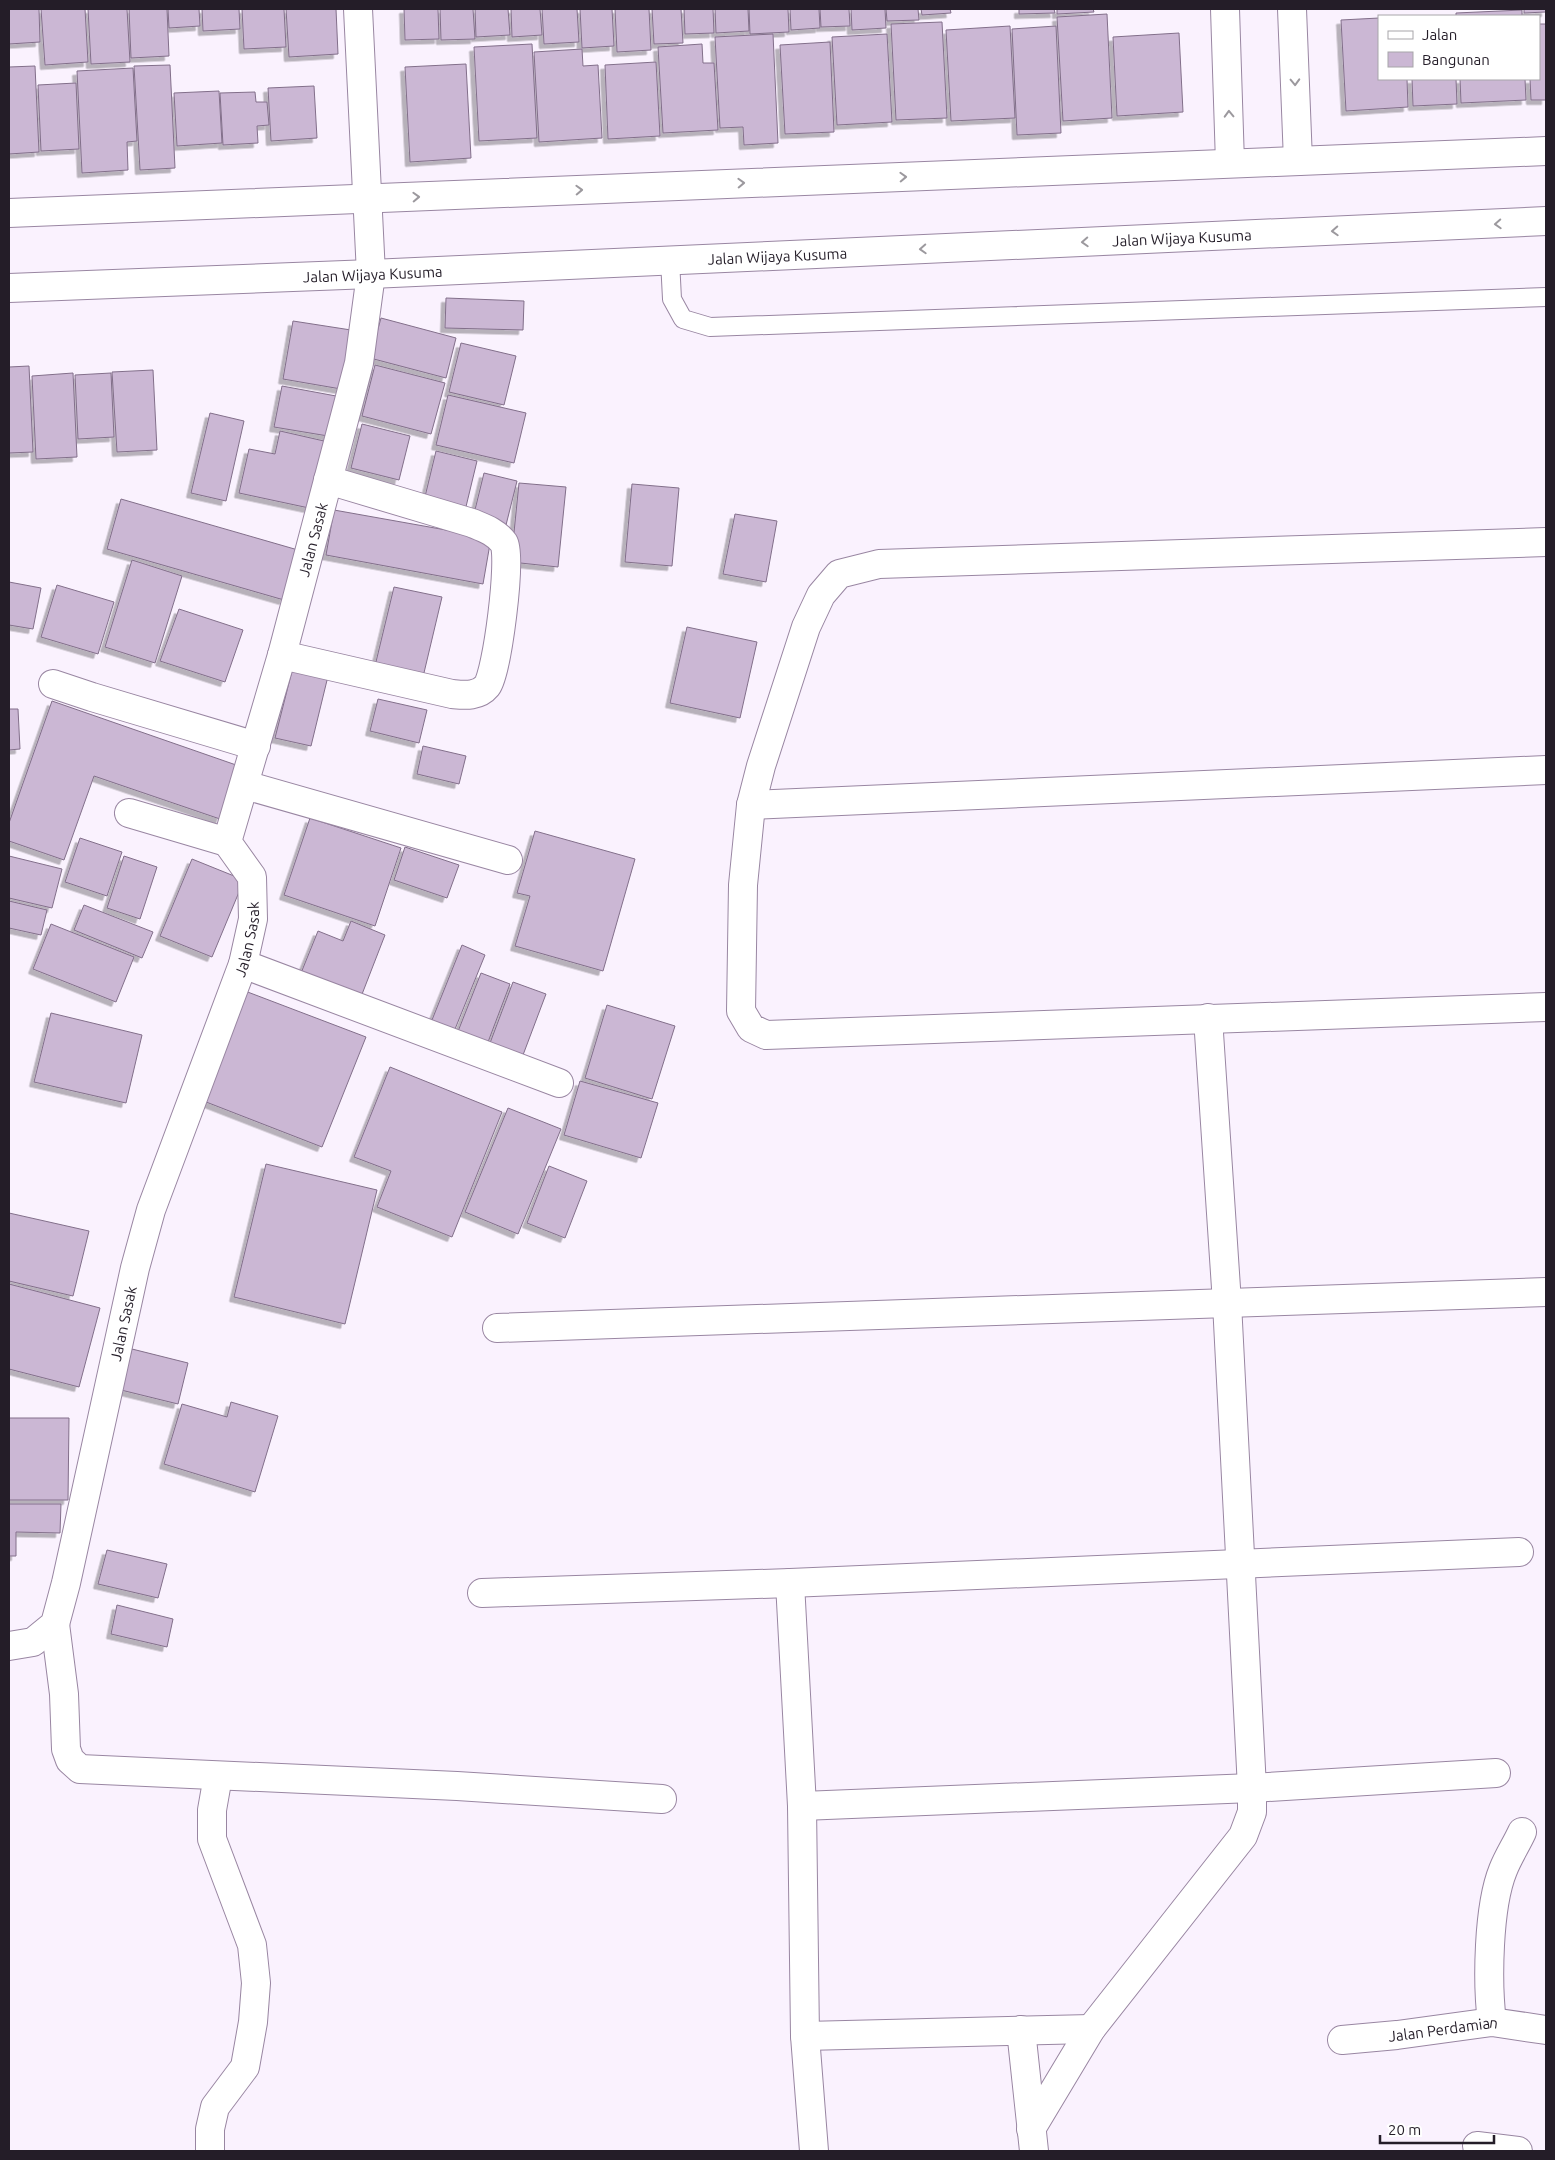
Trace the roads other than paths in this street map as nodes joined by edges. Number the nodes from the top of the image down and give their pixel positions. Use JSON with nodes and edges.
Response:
{"nodes":[{"id":1,"x":358,"y":9,"type":"edge"},
{"id":2,"x":1225,"y":9,"type":"edge"},
{"id":3,"x":1292,"y":9,"type":"edge"},
{"id":4,"x":1546,"y":151,"type":"edge"},
{"id":5,"x":1298,"y":160,"type":"junction"},
{"id":6,"x":1230,"y":163,"type":"junction"},
{"id":7,"x":368,"y":199,"type":"junction"},
{"id":8,"x":9,"y":213,"type":"edge"},
{"id":9,"x":1546,"y":221,"type":"edge"},
{"id":10,"x":670,"y":260,"type":"junction"},
{"id":11,"x":371,"y":274,"type":"junction"},
{"id":12,"x":9,"y":288,"type":"edge"},
{"id":13,"x":1546,"y":297,"type":"edge"},
{"id":14,"x":328,"y":480,"type":"junction"},
{"id":15,"x":1546,"y":542,"type":"edge"},
{"id":16,"x":282,"y":655,"type":"junction"},
{"id":17,"x":53,"y":684,"type":"dead end"},
{"id":18,"x":256,"y":746,"type":"junction"},
{"id":19,"x":1546,"y":770,"type":"edge"},
{"id":20,"x":245,"y":785,"type":"junction"},
{"id":21,"x":751,"y":805,"type":"junction"},
{"id":22,"x":129,"y":813,"type":"dead end"},
{"id":23,"x":218,"y":839,"type":"junction"},
{"id":24,"x":508,"y":860,"type":"dead end"},
{"id":25,"x":242,"y":964,"type":"junction"},
{"id":26,"x":1546,"y":1007,"type":"edge"},
{"id":27,"x":1208,"y":1018,"type":"junction"},
{"id":28,"x":559,"y":1083,"type":"dead end"},
{"id":29,"x":1546,"y":1292,"type":"edge"},
{"id":30,"x":1227,"y":1303,"type":"junction"},
{"id":31,"x":497,"y":1328,"type":"dead end"},
{"id":32,"x":1519,"y":1552,"type":"dead end"},
{"id":33,"x":1241,"y":1565,"type":"junction"},
{"id":34,"x":790,"y":1583,"type":"junction"},
{"id":35,"x":482,"y":1593,"type":"dead end"},
{"id":36,"x":54,"y":1624,"type":"junction"},
{"id":37,"x":9,"y":1646,"type":"edge"},
{"id":38,"x":1496,"y":1773,"type":"dead end"},
{"id":39,"x":218,"y":1776,"type":"junction"},
{"id":40,"x":1252,"y":1788,"type":"junction"},
{"id":41,"x":662,"y":1799,"type":"dead end"},
{"id":42,"x":802,"y":1806,"type":"junction"},
{"id":43,"x":1522,"y":1832,"type":"dead end"},
{"id":44,"x":1492,"y":2022,"type":"junction"},
{"id":45,"x":1091,"y":2029,"type":"junction"},
{"id":46,"x":1021,"y":2030,"type":"junction"},
{"id":47,"x":1546,"y":2030,"type":"edge"},
{"id":48,"x":805,"y":2036,"type":"junction"},
{"id":49,"x":1342,"y":2040,"type":"dead end"},
{"id":50,"x":1032,"y":2140,"type":"edge"},
{"id":51,"x":1477,"y":2146,"type":"dead end"},
{"id":52,"x":210,"y":2151,"type":"edge"},
{"id":53,"x":814,"y":2151,"type":"edge"},
{"id":54,"x":1518,"y":2151,"type":"edge"}],
"edges":[{"from":1,"to":7,"type":"street","name":"Jalan Sasak"},
{"from":6,"to":2,"type":"street","one_way":true},
{"from":3,"to":5,"type":"street","one_way":true},
{"from":4,"to":5,"type":"street"},
{"from":5,"to":6,"type":"street"},
{"from":7,"to":6,"type":"street","one_way":true},
{"from":7,"to":8,"type":"street"},
{"from":7,"to":11,"type":"street","name":"Jalan Sasak"},
{"from":9,"to":10,"type":"street","name":"Jalan Wijaya Kusuma","one_way":true},
{"from":10,"to":11,"type":"street","name":"Jalan Wijaya Kusuma"},
{"from":10,"to":13,"type":"lane"},
{"from":11,"to":12,"type":"street","name":"Jalan Wijaya Kusuma"},
{"from":11,"to":14,"type":"street","name":"Jalan Sasak"},
{"from":14,"to":16,"type":"street","name":"Jalan Sasak"},
{"from":14,"to":16,"type":"street"},
{"from":15,"to":21,"type":"street"},
{"from":16,"to":18,"type":"street","name":"Jalan Sasak"},
{"from":17,"to":18,"type":"street"},
{"from":18,"to":20,"type":"street","name":"Jalan Sasak"},
{"from":19,"to":21,"type":"street"},
{"from":20,"to":23,"type":"street","name":"Jalan Sasak"},
{"from":20,"to":24,"type":"street"},
{"from":21,"to":27,"type":"street"},
{"from":22,"to":23,"type":"street"},
{"from":23,"to":25,"type":"street","name":"Jalan Sasak"},
{"from":25,"to":28,"type":"street"},
{"from":25,"to":36,"type":"street","name":"Jalan Sasak"},
{"from":26,"to":27,"type":"street"},
{"from":27,"to":30,"type":"street"},
{"from":29,"to":30,"type":"street"},
{"from":30,"to":31,"type":"street"},
{"from":30,"to":33,"type":"street"},
{"from":32,"to":33,"type":"street"},
{"from":33,"to":34,"type":"street"},
{"from":33,"to":40,"type":"street"},
{"from":34,"to":35,"type":"street"},
{"from":34,"to":42,"type":"street"},
{"from":36,"to":37,"type":"street"},
{"from":36,"to":39,"type":"street"},
{"from":38,"to":40,"type":"street"},
{"from":39,"to":41,"type":"street"},
{"from":39,"to":52,"type":"street"},
{"from":40,"to":42,"type":"street"},
{"from":40,"to":45,"type":"street"},
{"from":42,"to":48,"type":"street"},
{"from":43,"to":44,"type":"street"},
{"from":44,"to":47,"type":"street","name":"Jalan Perdamian"},
{"from":44,"to":49,"type":"street","name":"Jalan Perdamian"},
{"from":45,"to":46,"type":"street"},
{"from":45,"to":50,"type":"street"},
{"from":46,"to":48,"type":"street"},
{"from":46,"to":50,"type":"street"},
{"from":48,"to":53,"type":"street"},
{"from":51,"to":54,"type":"street"}]}
